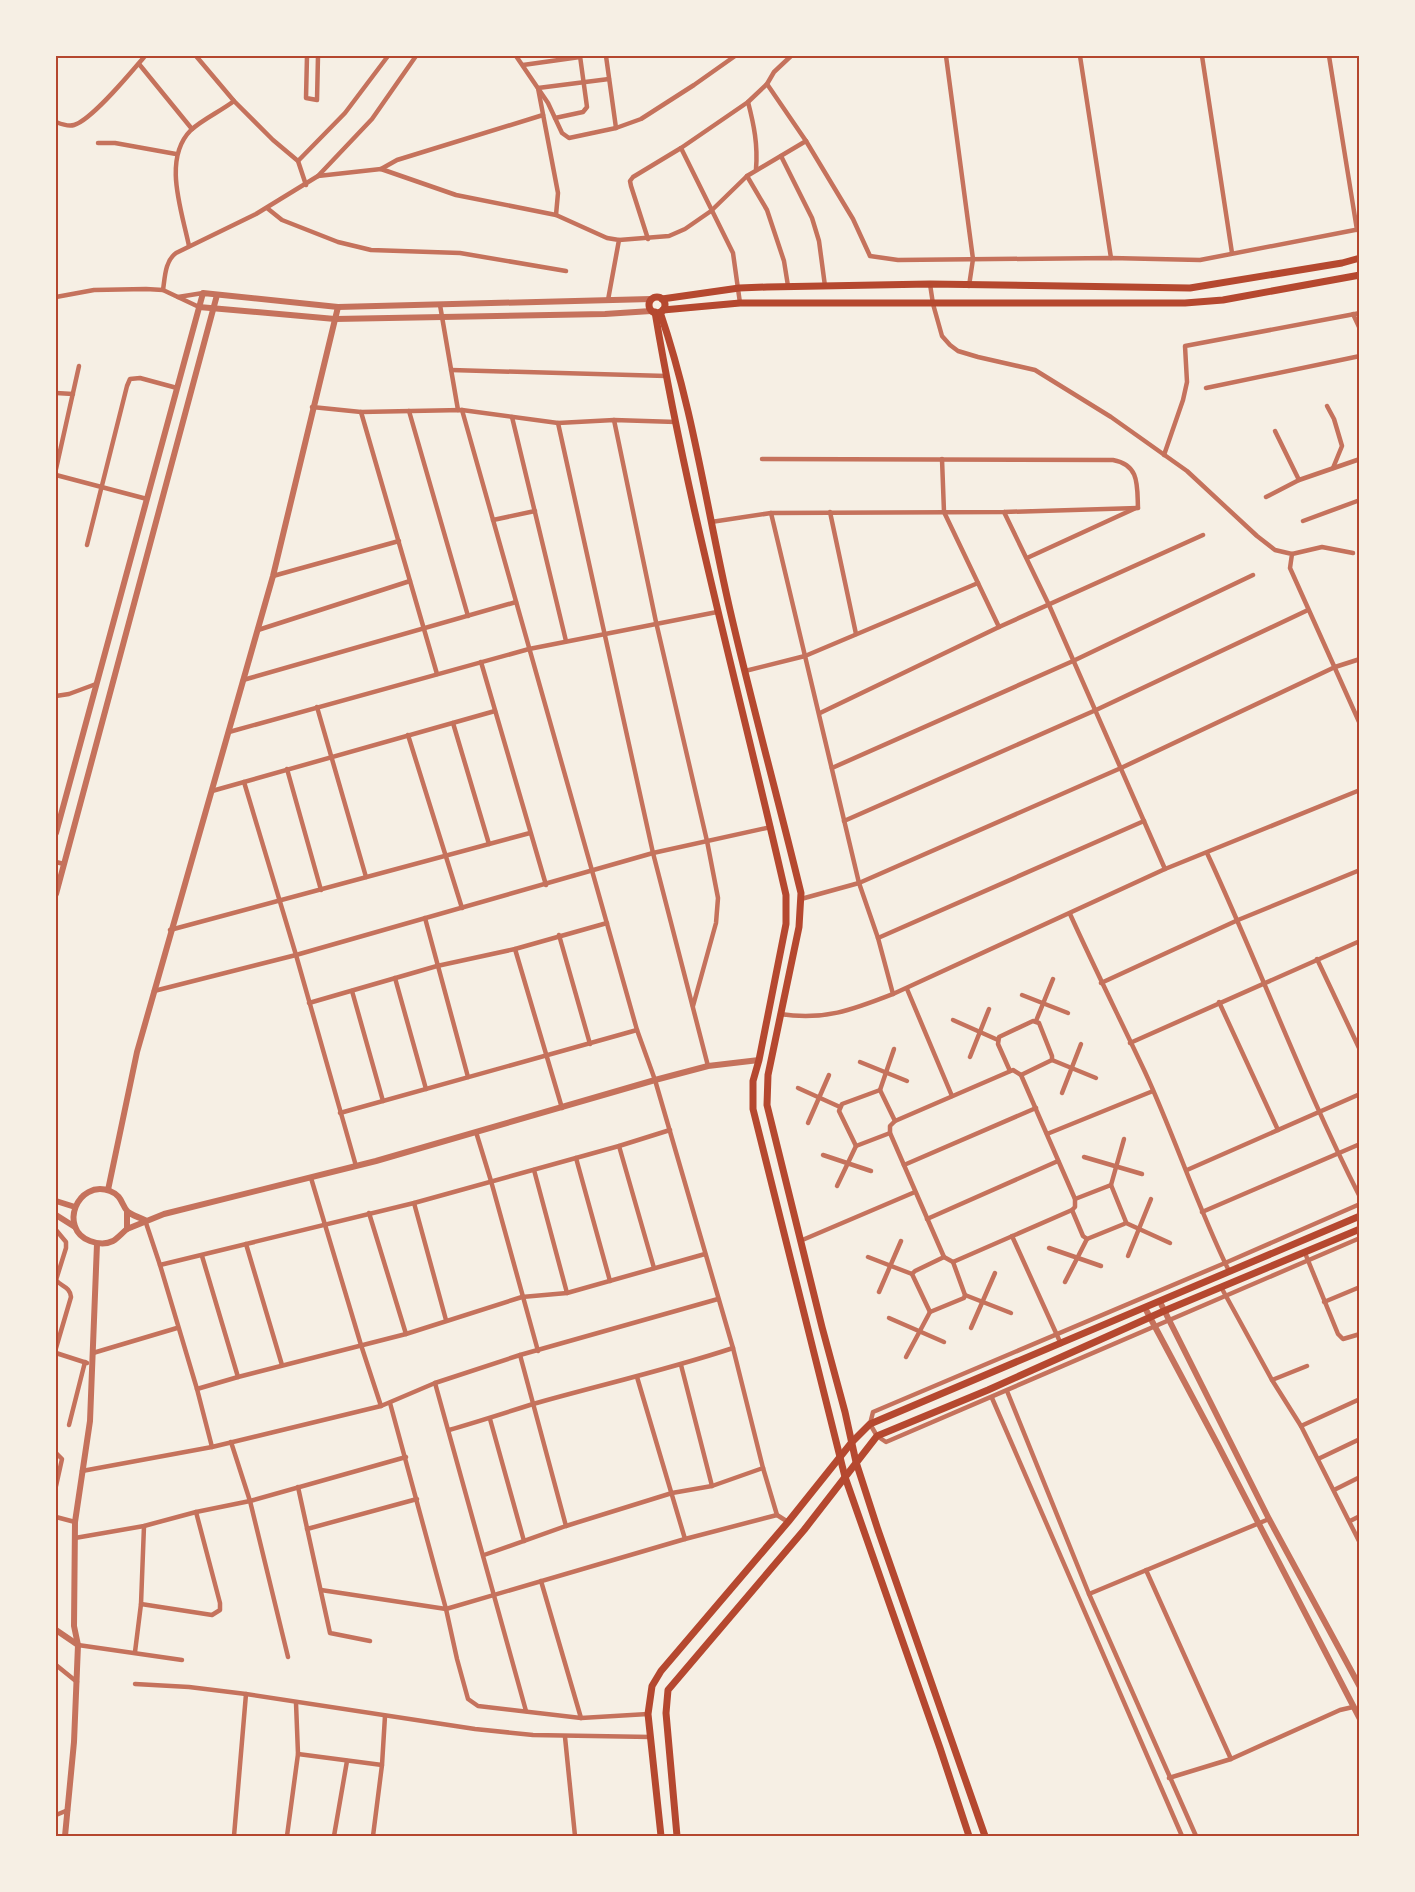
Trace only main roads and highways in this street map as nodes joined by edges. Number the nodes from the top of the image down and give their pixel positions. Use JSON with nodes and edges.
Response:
{"nodes":[{"id":1,"x":1359,"y":258,"type":"edge"},
{"id":2,"x":1359,"y":275,"type":"edge"},
{"id":3,"x":662,"y":299,"type":"junction"},
{"id":4,"x":657,"y":311,"type":"junction"},
{"id":5,"x":1359,"y":1216,"type":"edge"},
{"id":6,"x":1359,"y":1229,"type":"edge"},
{"id":7,"x":852,"y":1442,"type":"junction"},
{"id":8,"x":840,"y":1458,"type":"junction"},
{"id":9,"x":856,"y":1462,"type":"junction"},
{"id":10,"x":845,"y":1477,"type":"junction"},
{"id":11,"x":660,"y":1836,"type":"edge"},
{"id":12,"x":677,"y":1836,"type":"edge"},
{"id":13,"x":969,"y":1836,"type":"edge"},
{"id":14,"x":985,"y":1836,"type":"edge"}],
"edges":[{"from":1,"to":3,"type":"main road"},
{"from":2,"to":4,"type":"main road"},
{"from":3,"to":4,"type":"main road"},
{"from":3,"to":4,"type":"main road"},
{"from":4,"to":7,"type":"main road"},
{"from":4,"to":8,"type":"main road"},
{"from":5,"to":7,"type":"main road"},
{"from":6,"to":9,"type":"main road"},
{"from":7,"to":8,"type":"main road"},
{"from":7,"to":9,"type":"main road"},
{"from":8,"to":10,"type":"main road"},
{"from":8,"to":11,"type":"main road"},
{"from":9,"to":10,"type":"main road"},
{"from":9,"to":14,"type":"main road"},
{"from":10,"to":12,"type":"main road"},
{"from":10,"to":13,"type":"main road"}]}
